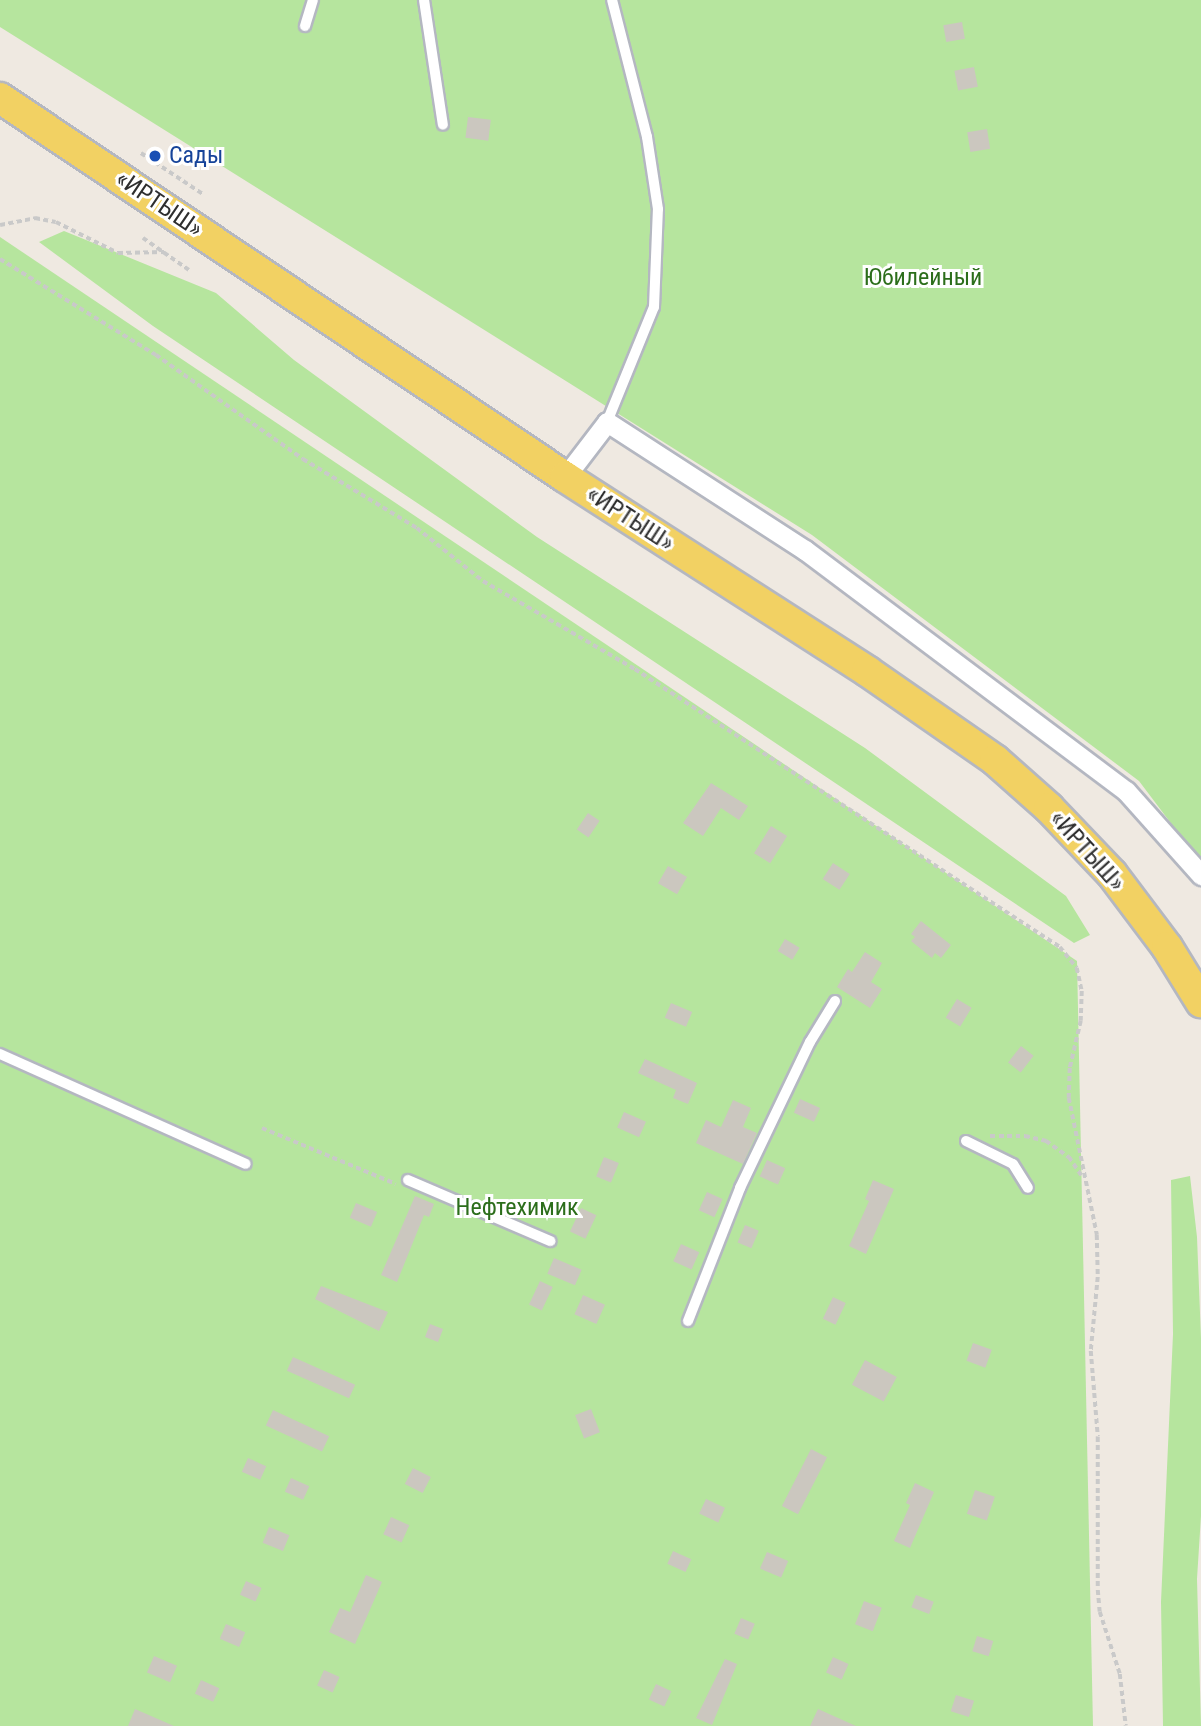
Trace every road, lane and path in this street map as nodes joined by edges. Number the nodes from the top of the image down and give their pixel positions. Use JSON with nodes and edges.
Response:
{"nodes":[{"id":1,"x":313,"y":0,"type":"edge"},
{"id":2,"x":424,"y":0,"type":"edge"},
{"id":3,"x":612,"y":0,"type":"edge"},
{"id":4,"x":305,"y":26,"type":"dead end"},
{"id":5,"x":0,"y":98,"type":"edge"},
{"id":6,"x":443,"y":125,"type":"dead end"},
{"id":7,"x":141,"y":153,"type":"dead end"},
{"id":8,"x":203,"y":194,"type":"dead end"},
{"id":9,"x":0,"y":225,"type":"edge"},
{"id":10,"x":143,"y":239,"type":"dead end"},
{"id":11,"x":164,"y":252,"type":"junction"},
{"id":12,"x":0,"y":259,"type":"edge"},
{"id":13,"x":189,"y":270,"type":"dead end"},
{"id":14,"x":607,"y":422,"type":"junction"},
{"id":15,"x":565,"y":477,"type":"junction"},
{"id":16,"x":1201,"y":875,"type":"edge"},
{"id":17,"x":835,"y":1001,"type":"dead end"},
{"id":18,"x":1201,"y":1002,"type":"edge"},
{"id":19,"x":0,"y":1054,"type":"edge"},
{"id":20,"x":262,"y":1128,"type":"dead end"},
{"id":21,"x":982,"y":1134,"type":"dead end"},
{"id":22,"x":966,"y":1141,"type":"dead end"},
{"id":23,"x":246,"y":1164,"type":"dead end"},
{"id":24,"x":1084,"y":1178,"type":"junction"},
{"id":25,"x":406,"y":1184,"type":"joint"},
{"id":26,"x":1028,"y":1188,"type":"dead end"},
{"id":27,"x":550,"y":1241,"type":"dead end"},
{"id":28,"x":688,"y":1321,"type":"dead end"},
{"id":29,"x":1126,"y":1726,"type":"edge"}],
"edges":[{"from":1,"to":4,"type":"lane"},
{"from":2,"to":6,"type":"lane"},
{"from":3,"to":14,"type":"lane"},
{"from":5,"to":15,"type":"main road","name":"«ИРТЫШ»"},
{"from":7,"to":8,"type":"path"},
{"from":9,"to":11,"type":"path"},
{"from":10,"to":11,"type":"path"},
{"from":11,"to":13,"type":"path"},
{"from":12,"to":24,"type":"path"},
{"from":14,"to":15,"type":"street"},
{"from":14,"to":16,"type":"street"},
{"from":15,"to":18,"type":"main road","name":"«ИРТЫШ»"},
{"from":17,"to":28,"type":"lane"},
{"from":19,"to":23,"type":"lane"},
{"from":20,"to":25,"type":"path"},
{"from":21,"to":24,"type":"path"},
{"from":22,"to":26,"type":"lane"},
{"from":24,"to":29,"type":"path"},
{"from":25,"to":27,"type":"lane"}]}
